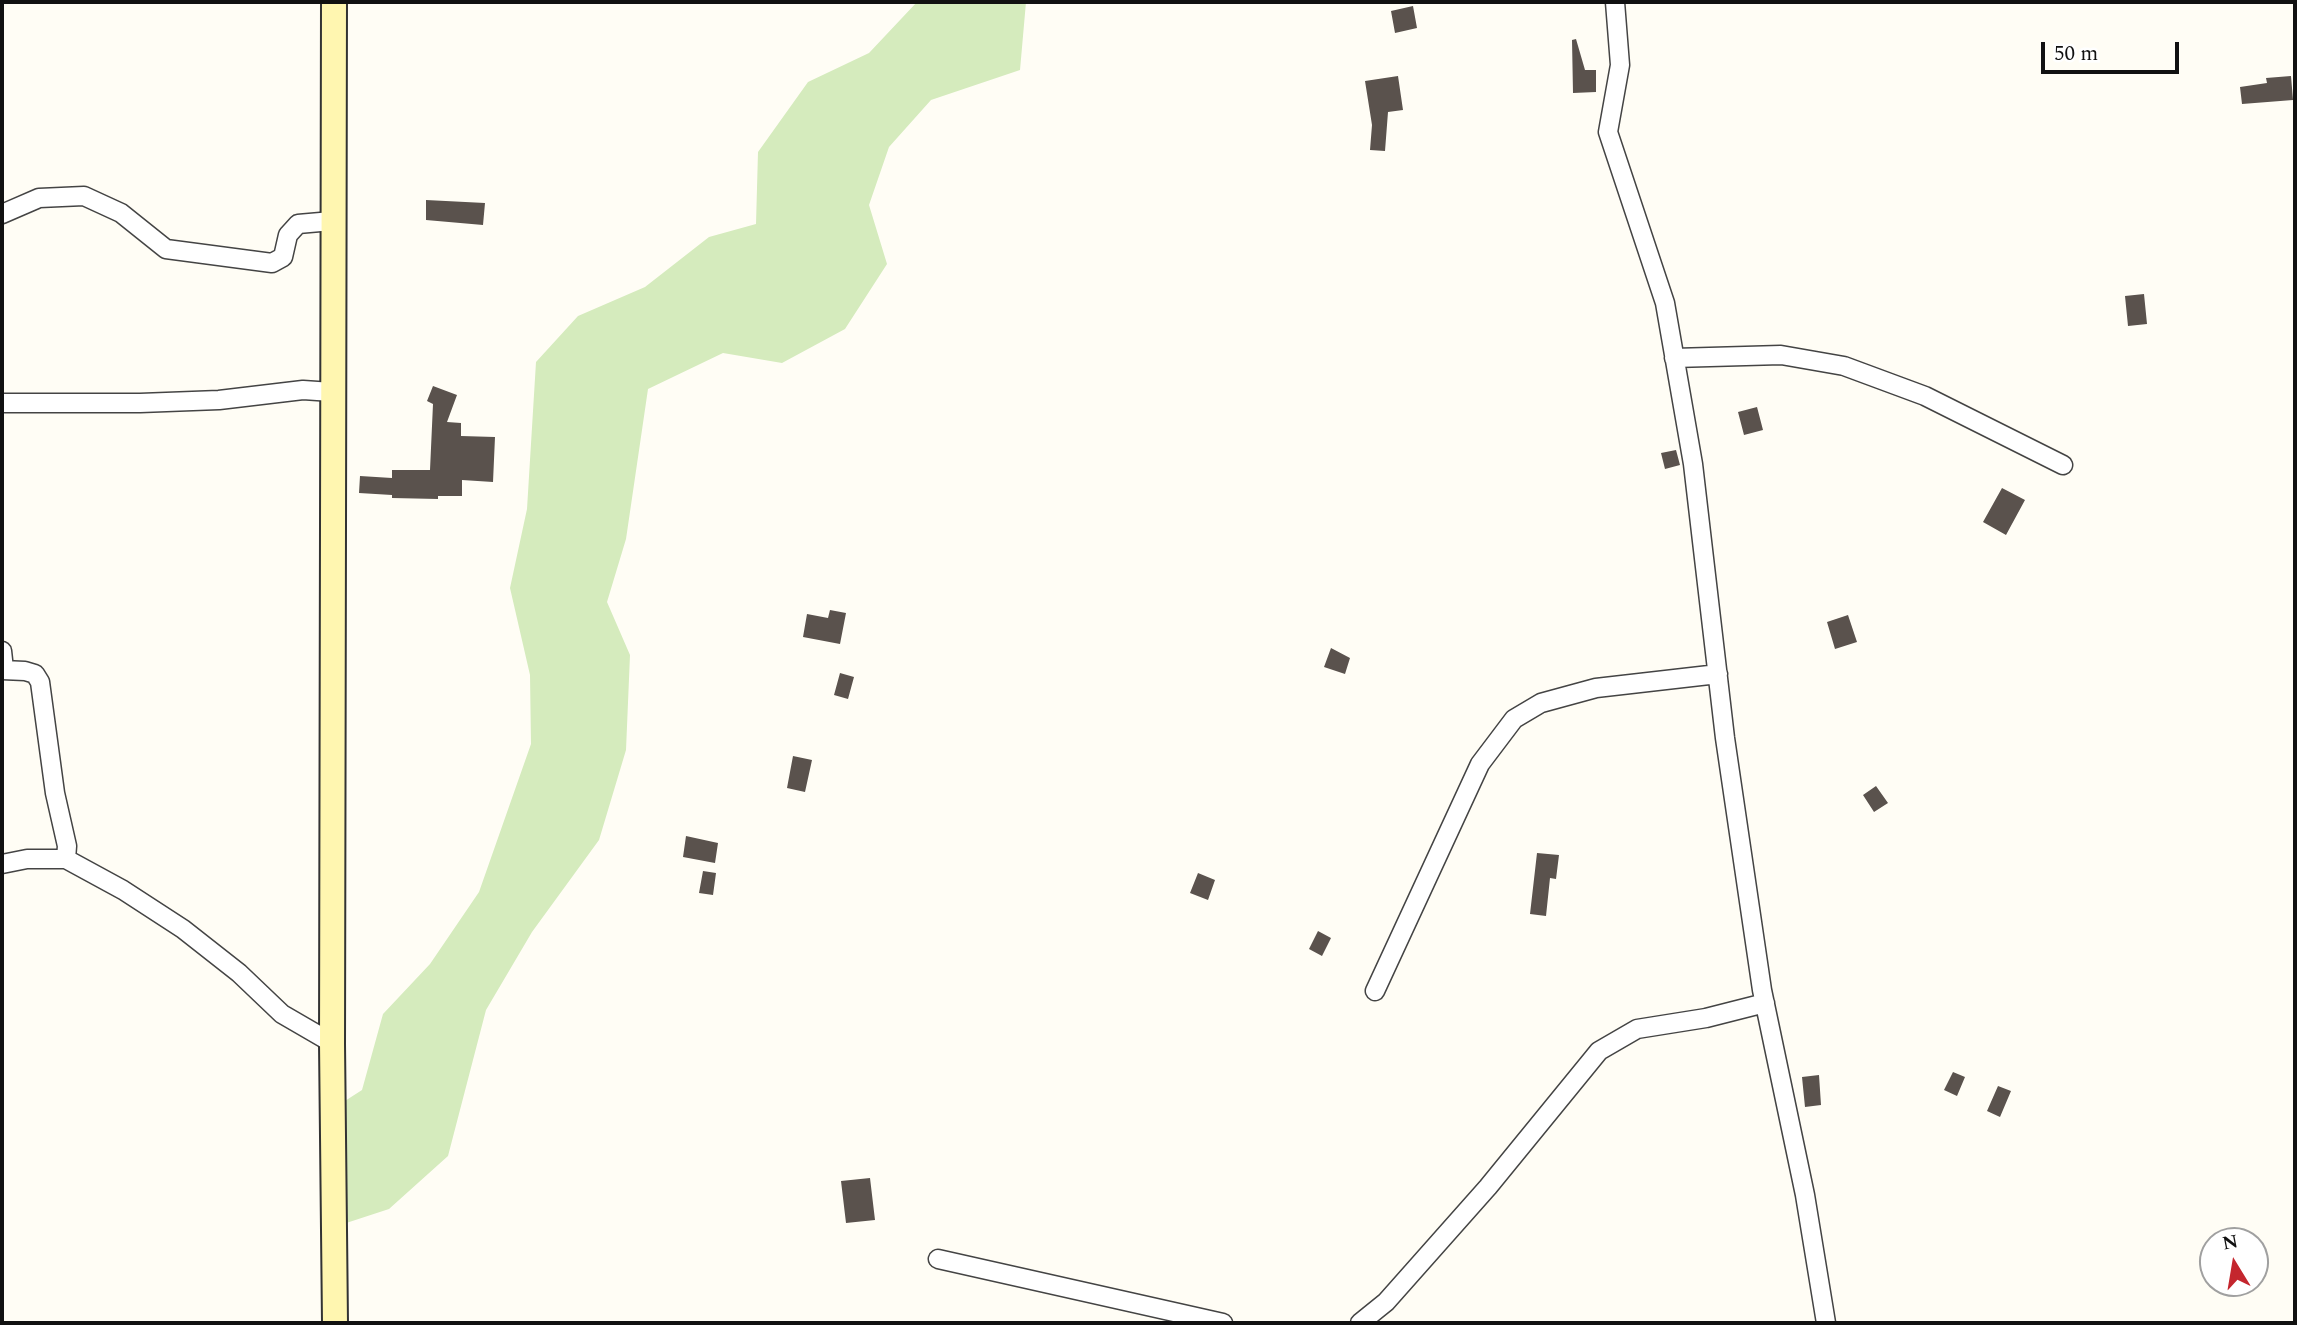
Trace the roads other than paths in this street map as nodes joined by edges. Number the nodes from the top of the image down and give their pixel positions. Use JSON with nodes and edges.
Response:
{"nodes":[{"id":1,"x":334,"y":2,"type":"edge"},
{"id":2,"x":1615,"y":2,"type":"edge"},
{"id":3,"x":2,"y":214,"type":"edge"},
{"id":4,"x":332,"y":221,"type":"junction"},
{"id":5,"x":1674,"y":358,"type":"junction"},
{"id":6,"x":332,"y":392,"type":"junction"},
{"id":7,"x":2,"y":403,"type":"edge"},
{"id":8,"x":2063,"y":465,"type":"dead end"},
{"id":9,"x":2,"y":651,"type":"edge"},
{"id":10,"x":3,"y":670,"type":"edge"},
{"id":11,"x":1718,"y":674,"type":"junction"},
{"id":12,"x":66,"y":859,"type":"junction"},
{"id":13,"x":2,"y":864,"type":"edge"},
{"id":14,"x":1375,"y":991,"type":"dead end"},
{"id":15,"x":1765,"y":1003,"type":"junction"},
{"id":16,"x":331,"y":1043,"type":"junction"},
{"id":17,"x":937,"y":1259,"type":"dead end"},
{"id":18,"x":335,"y":1323,"type":"edge"},
{"id":19,"x":1223,"y":1323,"type":"edge"},
{"id":20,"x":1360,"y":1323,"type":"edge"},
{"id":21,"x":1826,"y":1323,"type":"edge"}],
"edges":[{"from":1,"to":4,"type":"street"},
{"from":2,"to":5,"type":"street"},
{"from":3,"to":4,"type":"street"},
{"from":4,"to":6,"type":"street"},
{"from":5,"to":8,"type":"street"},
{"from":5,"to":11,"type":"street"},
{"from":6,"to":7,"type":"street"},
{"from":6,"to":16,"type":"street"},
{"from":9,"to":10,"type":"street"},
{"from":10,"to":12,"type":"street"},
{"from":11,"to":14,"type":"street"},
{"from":11,"to":15,"type":"street"},
{"from":12,"to":13,"type":"street"},
{"from":12,"to":16,"type":"street"},
{"from":15,"to":20,"type":"street"},
{"from":15,"to":21,"type":"street"},
{"from":16,"to":18,"type":"street"},
{"from":17,"to":19,"type":"street"}]}
